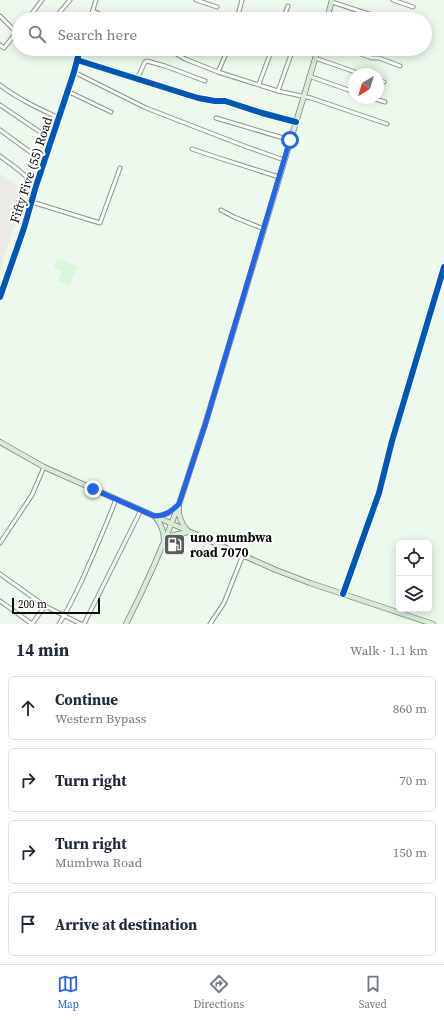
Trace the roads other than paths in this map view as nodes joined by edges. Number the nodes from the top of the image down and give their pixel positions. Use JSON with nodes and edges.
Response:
{"nodes":[{"id":1,"x":42,"y":0,"type":"edge"},
{"id":2,"x":70,"y":0,"type":"edge"},
{"id":3,"x":96,"y":0,"type":"edge"},
{"id":4,"x":196,"y":0,"type":"edge"},
{"id":5,"x":242,"y":0,"type":"edge"},
{"id":6,"x":393,"y":0,"type":"edge"},
{"id":7,"x":332,"y":1,"type":"edge"},
{"id":8,"x":288,"y":6,"type":"dead end"},
{"id":9,"x":217,"y":7,"type":"dead end"},
{"id":10,"x":413,"y":7,"type":"dead end"},
{"id":11,"x":93,"y":11,"type":"edge"},
{"id":12,"x":33,"y":12,"type":"edge"},
{"id":13,"x":60,"y":12,"type":"edge"},
{"id":14,"x":239,"y":12,"type":"edge"},
{"id":15,"x":286,"y":12,"type":"edge"},
{"id":16,"x":329,"y":12,"type":"edge"},
{"id":17,"x":364,"y":12,"type":"edge"},
{"id":18,"x":0,"y":16,"type":"edge"},
{"id":19,"x":12,"y":28,"type":"edge"},
{"id":20,"x":12,"y":37,"type":"edge"},
{"id":21,"x":0,"y":45,"type":"edge"},
{"id":22,"x":78,"y":56,"type":"edge"},
{"id":23,"x":182,"y":56,"type":"edge"},
{"id":24,"x":225,"y":56,"type":"edge"},
{"id":25,"x":269,"y":56,"type":"edge"},
{"id":26,"x":290,"y":56,"type":"edge"},
{"id":27,"x":366,"y":56,"type":"edge"},
{"id":28,"x":315,"y":58,"type":"joint"},
{"id":29,"x":77,"y":60,"type":"junction"},
{"id":30,"x":400,"y":66,"type":"dead end"},
{"id":31,"x":348,"y":69,"type":"edge"},
{"id":32,"x":74,"y":72,"type":"junction"},
{"id":33,"x":218,"y":72,"type":"junction"},
{"id":34,"x":309,"y":76,"type":"junction"},
{"id":35,"x":137,"y":79,"type":"junction"},
{"id":36,"x":205,"y":81,"type":"dead end"},
{"id":37,"x":259,"y":84,"type":"junction"},
{"id":38,"x":0,"y":86,"type":"edge"},
{"id":39,"x":348,"y":90,"type":"edge"},
{"id":40,"x":67,"y":91,"type":"junction"},
{"id":41,"x":278,"y":91,"type":"junction"},
{"id":42,"x":304,"y":96,"type":"junction"},
{"id":43,"x":0,"y":105,"type":"edge"},
{"id":44,"x":111,"y":112,"type":"dead end"},
{"id":45,"x":59,"y":118,"type":"junction"},
{"id":46,"x":216,"y":118,"type":"dead end"},
{"id":47,"x":296,"y":122,"type":"junction"},
{"id":48,"x":387,"y":124,"type":"dead end"},
{"id":49,"x":0,"y":130,"type":"edge"},
{"id":50,"x":52,"y":140,"type":"junction"},
{"id":51,"x":290,"y":140,"type":"junction"},
{"id":52,"x":192,"y":148,"type":"dead end"},
{"id":53,"x":0,"y":156,"type":"edge"},
{"id":54,"x":284,"y":160,"type":"junction"},
{"id":55,"x":44,"y":162,"type":"junction"},
{"id":56,"x":120,"y":168,"type":"dead end"},
{"id":57,"x":279,"y":177,"type":"junction"},
{"id":58,"x":36,"y":186,"type":"junction"},
{"id":59,"x":32,"y":202,"type":"junction"},
{"id":60,"x":221,"y":210,"type":"dead end"},
{"id":61,"x":264,"y":229,"type":"junction"},
{"id":62,"x":444,"y":267,"type":"edge"},
{"id":63,"x":0,"y":297,"type":"edge"},
{"id":64,"x":0,"y":442,"type":"edge"},
{"id":65,"x":44,"y":467,"type":"junction"},
{"id":66,"x":116,"y":499,"type":"junction"},
{"id":67,"x":179,"y":504,"type":"junction"},
{"id":68,"x":141,"y":510,"type":"junction"},
{"id":69,"x":154,"y":516,"type":"junction"},
{"id":70,"x":171,"y":524,"type":"junction"},
{"id":71,"x":190,"y":532,"type":"junction"},
{"id":72,"x":164,"y":541,"type":"junction"},
{"id":73,"x":0,"y":543,"type":"edge"},
{"id":74,"x":243,"y":555,"type":"junction"},
{"id":75,"x":0,"y":574,"type":"edge"},
{"id":76,"x":343,"y":594,"type":"junction"},
{"id":77,"x":0,"y":601,"type":"edge"},
{"id":78,"x":45,"y":606,"type":"junction"},
{"id":79,"x":64,"y":616,"type":"junction"},
{"id":80,"x":32,"y":624,"type":"edge"},
{"id":81,"x":58,"y":624,"type":"edge"},
{"id":82,"x":81,"y":624,"type":"edge"},
{"id":83,"x":84,"y":624,"type":"edge"},
{"id":84,"x":126,"y":624,"type":"edge"},
{"id":85,"x":210,"y":624,"type":"edge"},
{"id":86,"x":433,"y":624,"type":"edge"}],
"edges":[{"from":1,"to":12,"type":"street"},
{"from":2,"to":13,"type":"street"},
{"from":3,"to":11,"type":"street"},
{"from":4,"to":9,"type":"street"},
{"from":5,"to":14,"type":"street"},
{"from":6,"to":10,"type":"street"},
{"from":7,"to":16,"type":"main road"},
{"from":7,"to":17,"type":"street"},
{"from":8,"to":15,"type":"street"},
{"from":18,"to":19,"type":"street"},
{"from":20,"to":21,"type":"street"},
{"from":22,"to":29,"type":"street","name":"Fifty Five (55) Road"},
{"from":23,"to":33,"type":"street"},
{"from":24,"to":33,"type":"street"},
{"from":25,"to":37,"type":"street"},
{"from":26,"to":41,"type":"street"},
{"from":27,"to":30,"type":"street"},
{"from":28,"to":31,"type":"street"},
{"from":28,"to":34,"type":"main road"},
{"from":29,"to":32,"type":"street","name":"Fifty Five (55) Road"},
{"from":29,"to":35,"type":"street"},
{"from":32,"to":40,"type":"street","name":"Fifty Five (55) Road"},
{"from":32,"to":54,"type":"street"},
{"from":33,"to":37,"type":"street"},
{"from":34,"to":39,"type":"street"},
{"from":34,"to":42,"type":"main road"},
{"from":35,"to":36,"type":"street"},
{"from":35,"to":47,"type":"street"},
{"from":37,"to":41,"type":"street"},
{"from":38,"to":45,"type":"street"},
{"from":40,"to":44,"type":"street"},
{"from":40,"to":45,"type":"street","name":"Fifty Five (55) Road"},
{"from":41,"to":42,"type":"street"},
{"from":42,"to":47,"type":"main road"},
{"from":42,"to":48,"type":"street"},
{"from":43,"to":50,"type":"street"},
{"from":45,"to":50,"type":"street","name":"Fifty Five (55) Road"},
{"from":46,"to":51,"type":"street"},
{"from":47,"to":51,"type":"main road"},
{"from":49,"to":55,"type":"street"},
{"from":50,"to":55,"type":"street","name":"Fifty Five (55) Road"},
{"from":51,"to":54,"type":"main road"},
{"from":52,"to":57,"type":"street"},
{"from":53,"to":58,"type":"street"},
{"from":54,"to":57,"type":"main road"},
{"from":55,"to":58,"type":"street","name":"Fifty Five (55) Road"},
{"from":56,"to":59,"type":"street"},
{"from":57,"to":61,"type":"main road"},
{"from":58,"to":59,"type":"street","name":"Fifty Five (55) Road"},
{"from":59,"to":63,"type":"street","name":"Fifty Five (55) Road"},
{"from":60,"to":61,"type":"street"},
{"from":61,"to":67,"type":"main road"},
{"from":62,"to":76,"type":"street"},
{"from":64,"to":65,"type":"main road"},
{"from":65,"to":66,"type":"main road"},
{"from":65,"to":73,"type":"street"},
{"from":66,"to":68,"type":"main road"},
{"from":66,"to":79,"type":"street"},
{"from":67,"to":69,"type":"main road"},
{"from":67,"to":70,"type":"main road"},
{"from":67,"to":71,"type":"main road"},
{"from":68,"to":69,"type":"main road"},
{"from":68,"to":83,"type":"street"},
{"from":69,"to":70,"type":"main road"},
{"from":69,"to":72,"type":"main road"},
{"from":70,"to":71,"type":"main road"},
{"from":70,"to":72,"type":"main road"},
{"from":71,"to":72,"type":"main road"},
{"from":71,"to":74,"type":"main road"},
{"from":72,"to":84,"type":"main road"},
{"from":74,"to":76,"type":"main road"},
{"from":74,"to":85,"type":"street"},
{"from":75,"to":78,"type":"street"},
{"from":76,"to":86,"type":"main road"},
{"from":77,"to":80,"type":"street"},
{"from":78,"to":79,"type":"street"},
{"from":78,"to":80,"type":"street"},
{"from":79,"to":81,"type":"street"},
{"from":79,"to":82,"type":"street"}]}
